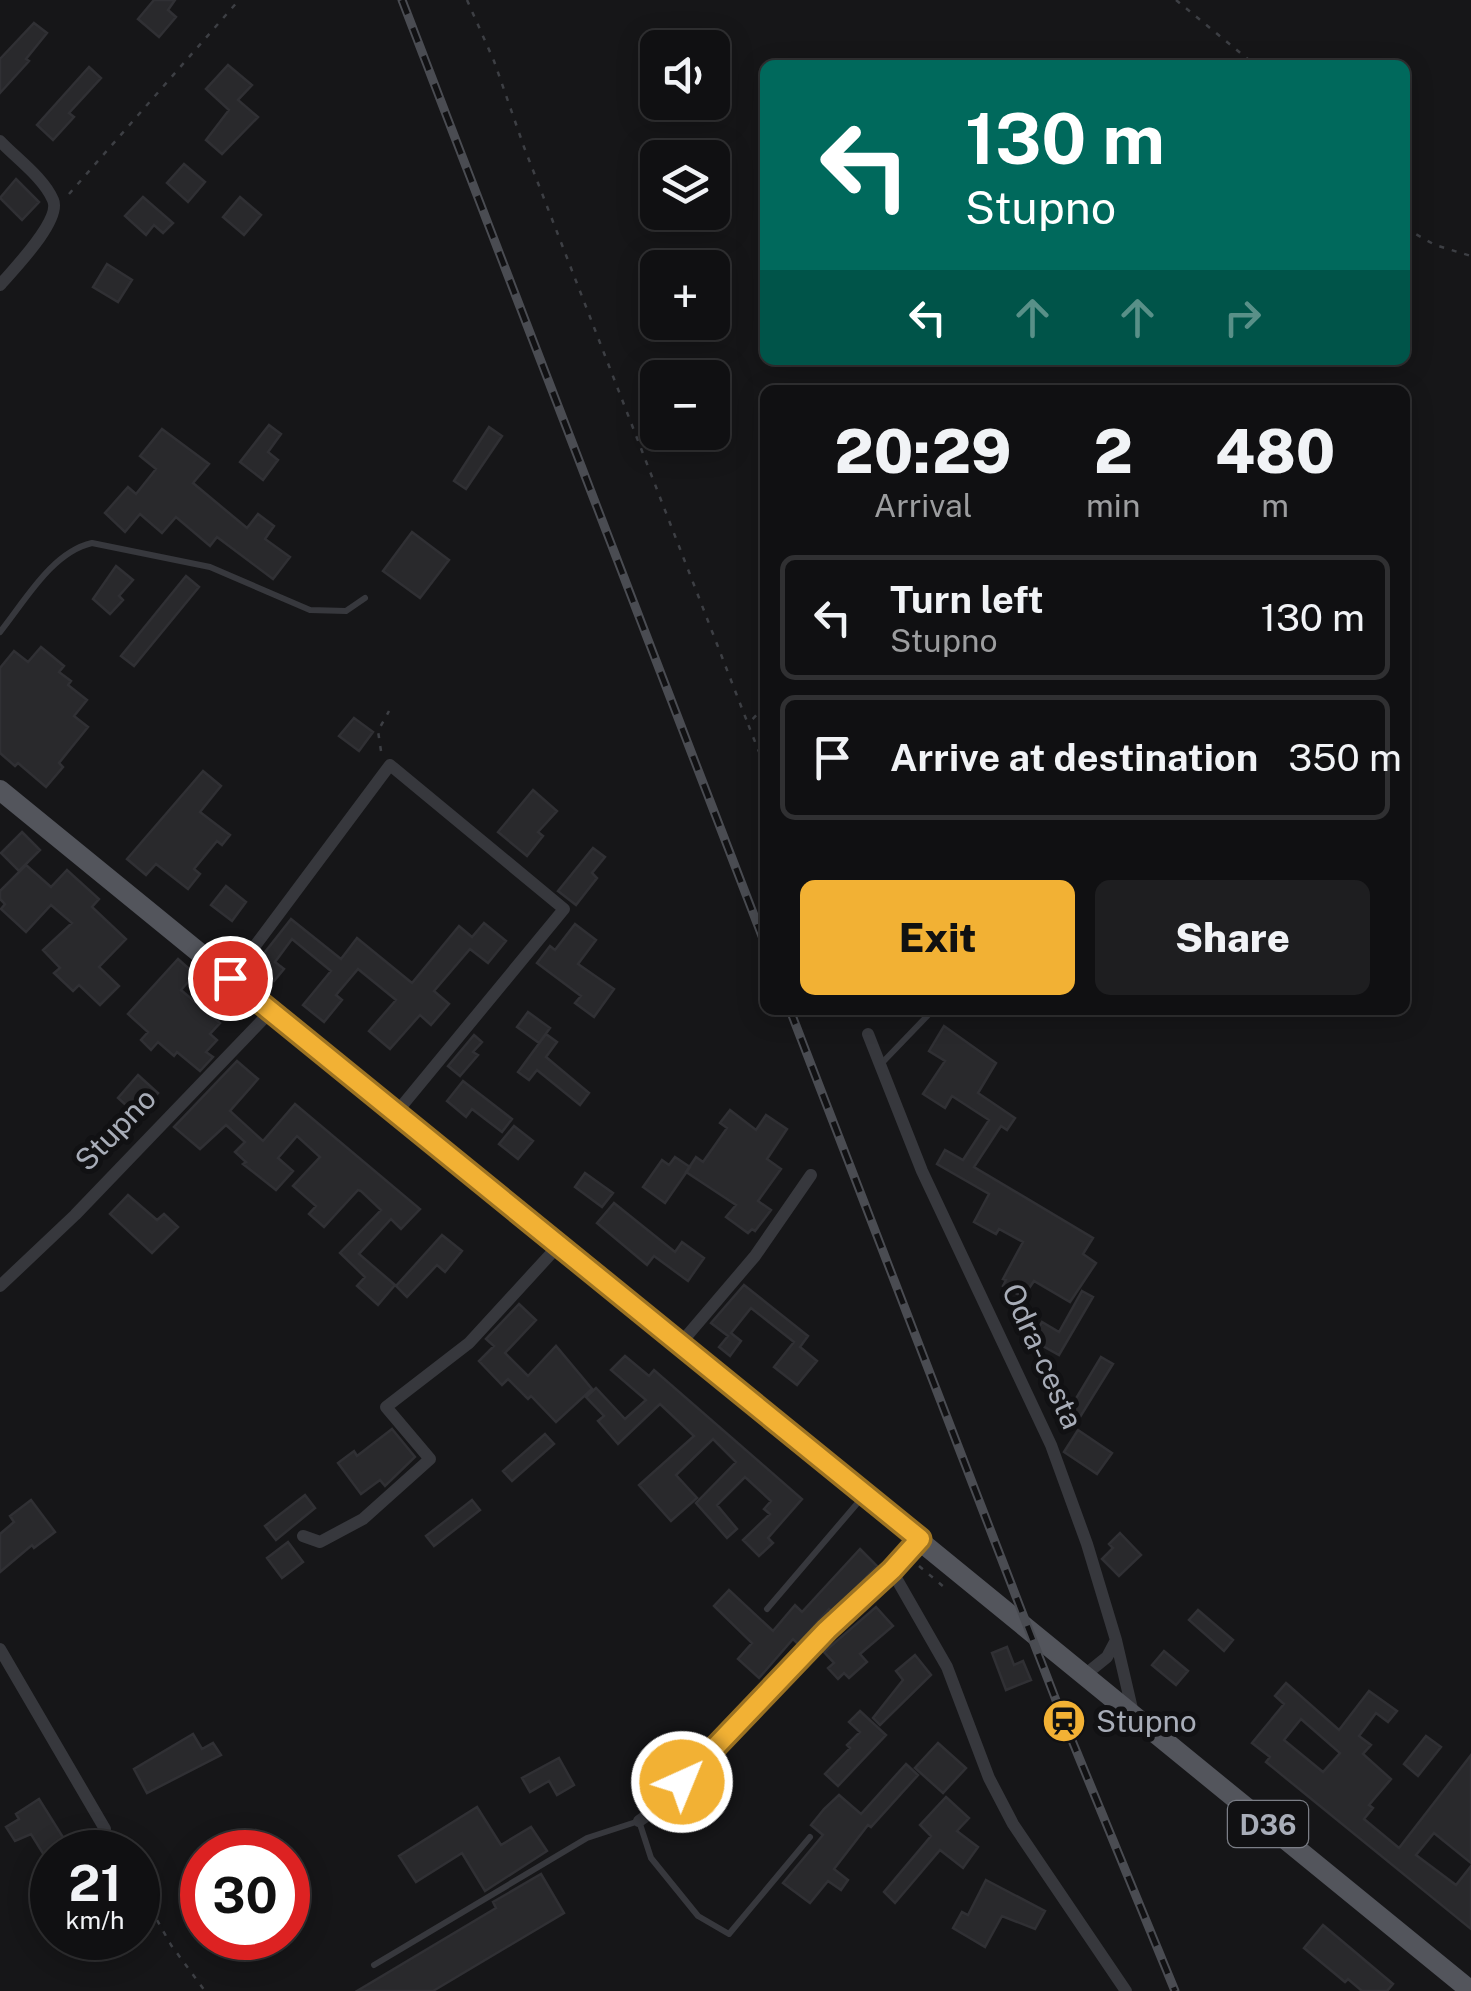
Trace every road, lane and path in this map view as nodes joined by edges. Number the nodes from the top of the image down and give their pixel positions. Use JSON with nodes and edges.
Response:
{"nodes":[{"id":1,"x":239,"y":0,"type":"edge"},
{"id":2,"x":467,"y":0,"type":"edge"},
{"id":3,"x":1176,"y":0,"type":"edge"},
{"id":4,"x":1249,"y":60,"type":"edge"},
{"id":5,"x":0,"y":141,"type":"edge"},
{"id":6,"x":55,"y":210,"type":"junction"},
{"id":7,"x":1410,"y":231,"type":"edge"},
{"id":8,"x":1471,"y":256,"type":"edge"},
{"id":9,"x":0,"y":285,"type":"edge"},
{"id":10,"x":365,"y":598,"type":"dead end"},
{"id":11,"x":0,"y":632,"type":"edge"},
{"id":12,"x":389,"y":711,"type":"dead end"},
{"id":13,"x":760,"y":711,"type":"edge"},
{"id":14,"x":748,"y":724,"type":"junction"},
{"id":15,"x":760,"y":754,"type":"edge"},
{"id":16,"x":390,"y":765,"type":"junction"},
{"id":17,"x":0,"y":790,"type":"edge"},
{"id":18,"x":230,"y":978,"type":"junction"},
{"id":19,"x":270,"y":1010,"type":"junction"},
{"id":20,"x":927,"y":1015,"type":"edge"},
{"id":21,"x":868,"y":1034,"type":"dead end"},
{"id":22,"x":880,"y":1064,"type":"junction"},
{"id":23,"x":396,"y":1114,"type":"junction"},
{"id":24,"x":811,"y":1175,"type":"dead end"},
{"id":25,"x":559,"y":1246,"type":"junction"},
{"id":26,"x":0,"y":1286,"type":"edge"},
{"id":27,"x":680,"y":1344,"type":"junction"},
{"id":28,"x":865,"y":1494,"type":"junction"},
{"id":29,"x":303,"y":1536,"type":"dead end"},
{"id":30,"x":920,"y":1539,"type":"junction"},
{"id":31,"x":892,"y":1570,"type":"junction"},
{"id":32,"x":767,"y":1609,"type":"dead end"},
{"id":33,"x":1116,"y":1640,"type":"junction"},
{"id":34,"x":0,"y":1649,"type":"edge"},
{"id":35,"x":1086,"y":1674,"type":"junction"},
{"id":36,"x":1134,"y":1713,"type":"junction"},
{"id":37,"x":639,"y":1821,"type":"junction"},
{"id":38,"x":105,"y":1829,"type":"dead end"},
{"id":39,"x":810,"y":1837,"type":"dead end"},
{"id":40,"x":160,"y":1925,"type":"edge"},
{"id":41,"x":374,"y":1966,"type":"dead end"},
{"id":42,"x":205,"y":1991,"type":"edge"},
{"id":43,"x":1126,"y":1991,"type":"edge"},
{"id":44,"x":1471,"y":1991,"type":"edge"}],
"edges":[{"from":1,"to":6,"type":"path"},
{"from":2,"to":14,"type":"path"},
{"from":3,"to":4,"type":"path"},
{"from":5,"to":6,"type":"street"},
{"from":6,"to":9,"type":"street"},
{"from":7,"to":8,"type":"path"},
{"from":10,"to":11,"type":"lane"},
{"from":12,"to":16,"type":"path"},
{"from":13,"to":14,"type":"path"},
{"from":14,"to":15,"type":"path"},
{"from":16,"to":18,"type":"street"},
{"from":16,"to":23,"type":"street"},
{"from":17,"to":18,"type":"main road","number":"D36"},
{"from":18,"to":19,"type":"main road","number":"D36"},
{"from":19,"to":23,"type":"main road","number":"D36"},
{"from":19,"to":26,"type":"street","name":"Stupno"},
{"from":20,"to":22,"type":"lane"},
{"from":21,"to":22,"type":"street","name":"Odra-cesta"},
{"from":22,"to":33,"type":"street","name":"Odra-cesta"},
{"from":23,"to":25,"type":"main road","number":"D36"},
{"from":24,"to":27,"type":"street"},
{"from":25,"to":27,"type":"main road","number":"D36"},
{"from":25,"to":29,"type":"street"},
{"from":27,"to":28,"type":"main road","number":"D36"},
{"from":28,"to":30,"type":"main road","number":"D36"},
{"from":28,"to":32,"type":"lane"},
{"from":30,"to":31,"type":"street"},
{"from":30,"to":35,"type":"main road","number":"D36"},
{"from":31,"to":37,"type":"street"},
{"from":31,"to":43,"type":"street"},
{"from":33,"to":35,"type":"street"},
{"from":33,"to":36,"type":"street","name":"Odra-cesta"},
{"from":34,"to":38,"type":"street"},
{"from":35,"to":36,"type":"main road","number":"D36"},
{"from":36,"to":44,"type":"main road","number":"D36"},
{"from":37,"to":39,"type":"lane"},
{"from":37,"to":41,"type":"lane"},
{"from":40,"to":42,"type":"path"}]}
